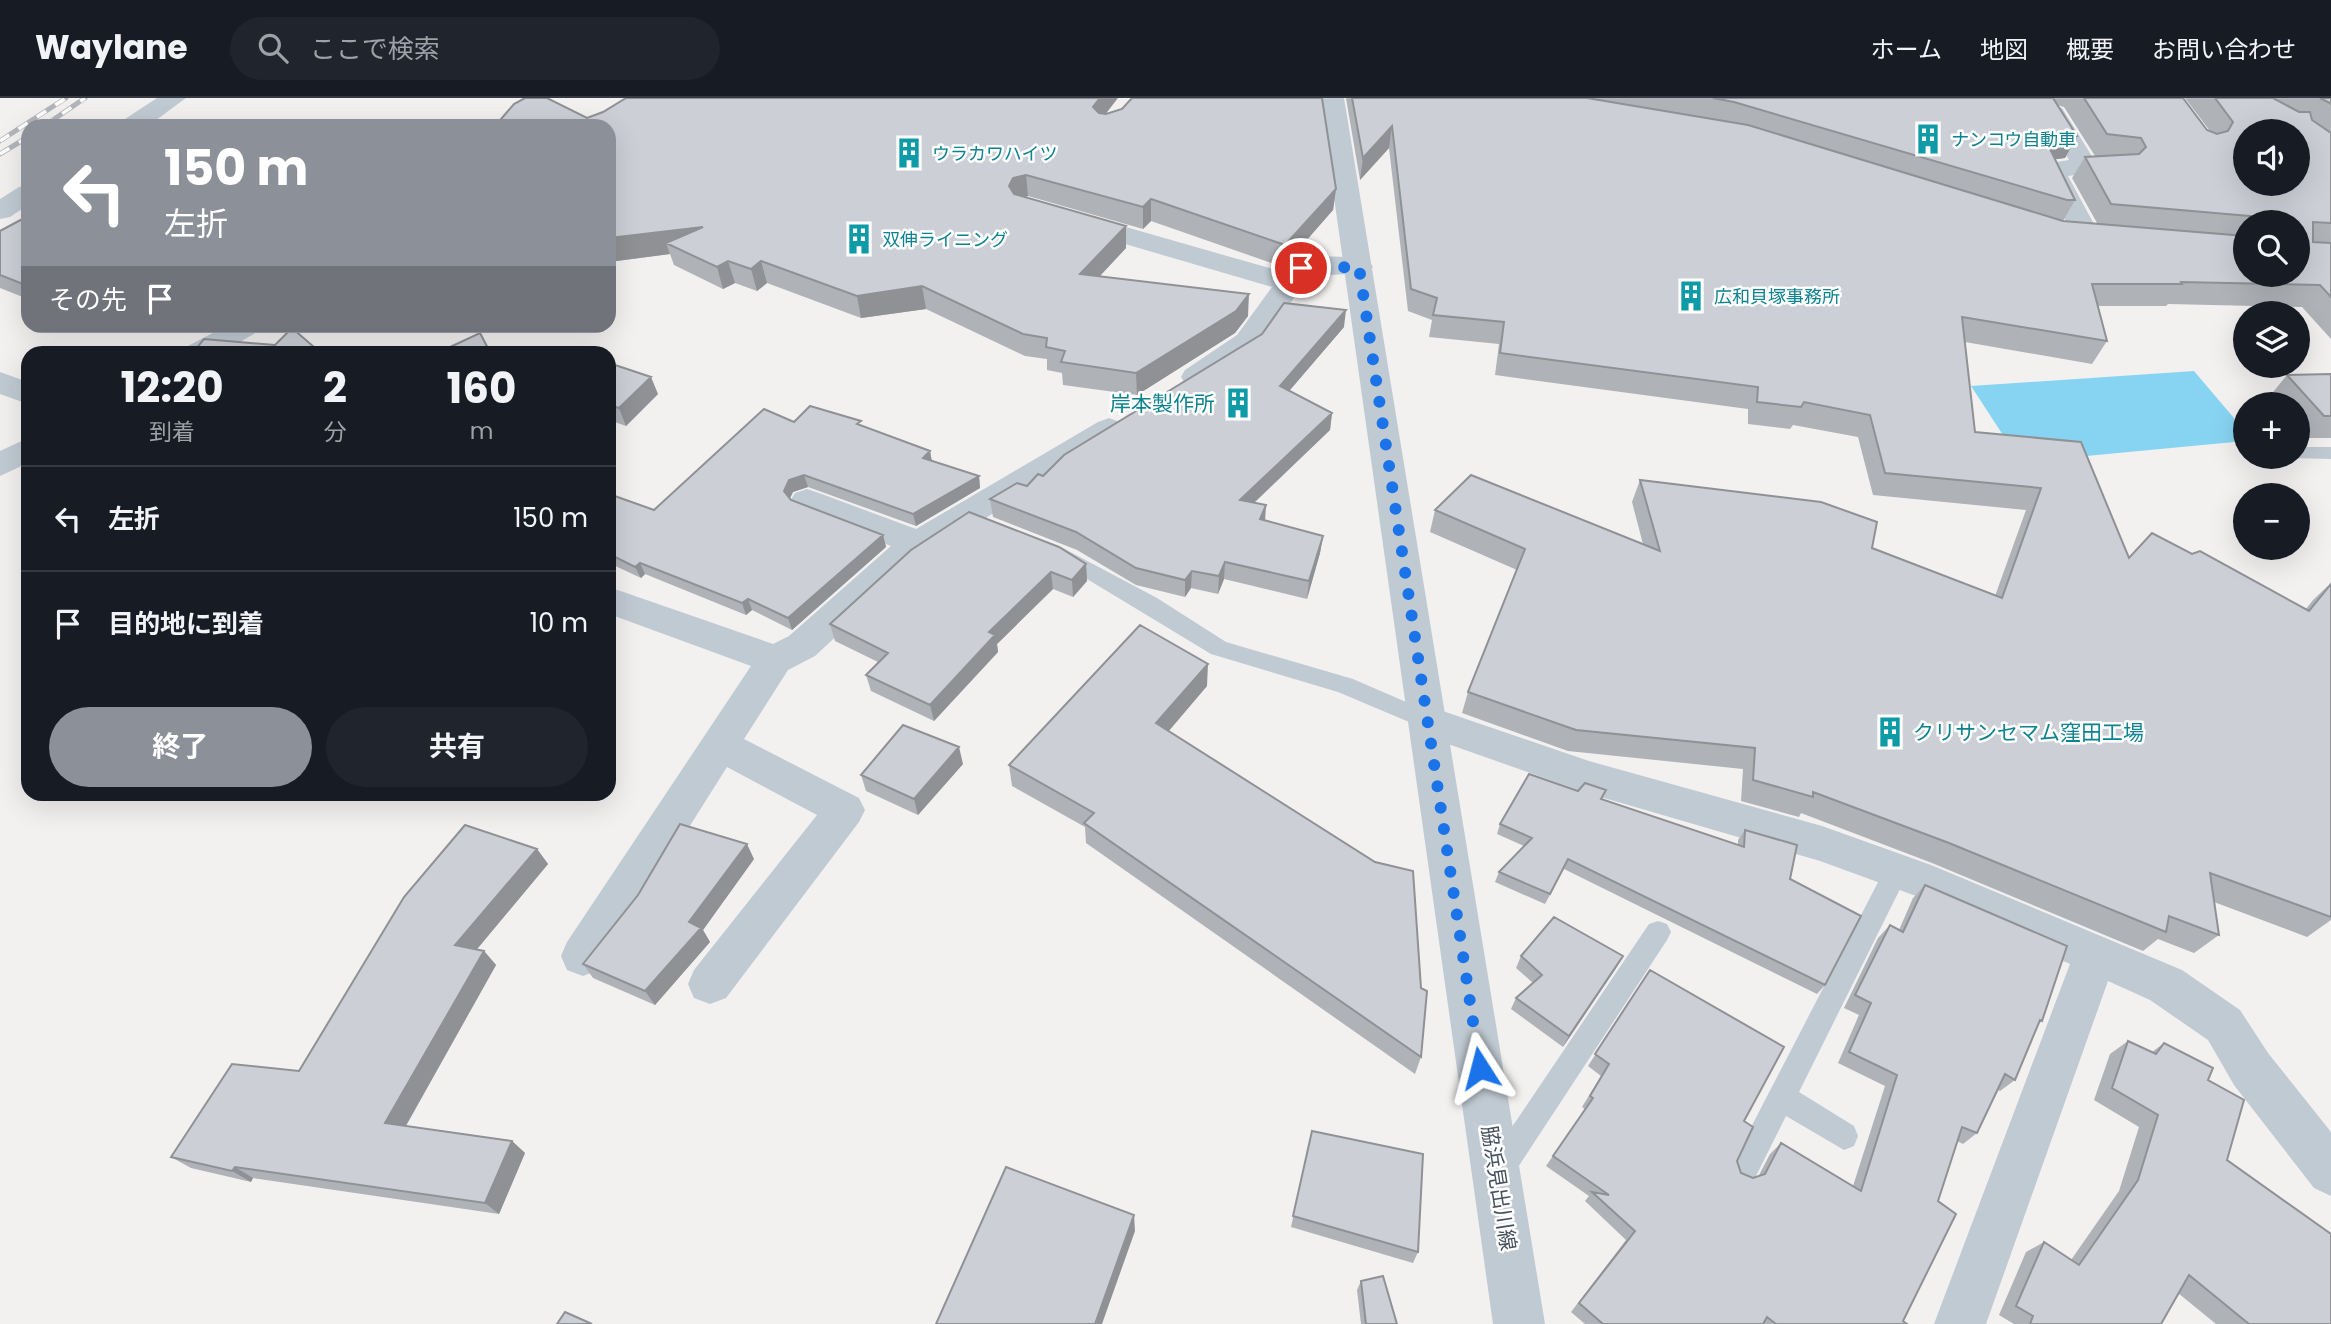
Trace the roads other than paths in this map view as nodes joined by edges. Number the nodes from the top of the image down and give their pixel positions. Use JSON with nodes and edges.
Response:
{"nodes":[{"id":1,"x":174,"y":98,"type":"edge"},
{"id":2,"x":1332,"y":98,"type":"edge"},
{"id":3,"x":2053,"y":113,"type":"edge"},
{"id":4,"x":142,"y":119,"type":"edge"},
{"id":5,"x":21,"y":197,"type":"edge"},
{"id":6,"x":1066,"y":198,"type":"edge"},
{"id":7,"x":0,"y":211,"type":"edge"},
{"id":8,"x":2087,"y":237,"type":"edge"},
{"id":9,"x":1359,"y":267,"type":"junction"},
{"id":10,"x":1290,"y":283,"type":"junction"},
{"id":11,"x":234,"y":333,"type":"edge"},
{"id":12,"x":211,"y":346,"type":"edge"},
{"id":13,"x":0,"y":382,"type":"edge"},
{"id":14,"x":21,"y":391,"type":"edge"},
{"id":15,"x":1172,"y":392,"type":"edge"},
{"id":16,"x":1140,"y":411,"type":"edge"},
{"id":17,"x":21,"y":453,"type":"edge"},
{"id":18,"x":2310,"y":453,"type":"edge"},
{"id":19,"x":2331,"y":453,"type":"edge"},
{"id":20,"x":0,"y":465,"type":"edge"},
{"id":21,"x":807,"y":501,"type":"dead end"},
{"id":22,"x":919,"y":544,"type":"junction"},
{"id":23,"x":1046,"y":548,"type":"edge"},
{"id":24,"x":616,"y":603,"type":"edge"},
{"id":25,"x":775,"y":660,"type":"junction"},
{"id":26,"x":1428,"y":721,"type":"junction"},
{"id":27,"x":720,"y":745,"type":"junction"},
{"id":28,"x":1898,"y":872,"type":"junction"},
{"id":29,"x":1658,"y":932,"type":"dead end"},
{"id":30,"x":583,"y":956,"type":"dead end"},
{"id":31,"x":2095,"y":956,"type":"junction"},
{"id":32,"x":710,"y":984,"type":"dead end"},
{"id":33,"x":1781,"y":1097,"type":"junction"},
{"id":34,"x":1844,"y":1136,"type":"dead end"},
{"id":35,"x":2331,"y":1171,"type":"edge"},
{"id":36,"x":1743,"y":1172,"type":"edge"},
{"id":37,"x":1497,"y":1174,"type":"junction"},
{"id":38,"x":1519,"y":1324,"type":"edge"},
{"id":39,"x":1960,"y":1324,"type":"edge"}],
"edges":[{"from":1,"to":4,"type":"street"},
{"from":2,"to":9,"type":"street","name":"脇浜見出川線"},
{"from":3,"to":8,"type":"street"},
{"from":5,"to":7,"type":"street"},
{"from":6,"to":10,"type":"street"},
{"from":9,"to":10,"type":"street"},
{"from":9,"to":26,"type":"street","name":"脇浜見出川線"},
{"from":10,"to":15,"type":"street"},
{"from":11,"to":12,"type":"street"},
{"from":13,"to":14,"type":"street"},
{"from":16,"to":22,"type":"street"},
{"from":17,"to":20,"type":"street"},
{"from":18,"to":19,"type":"lane"},
{"from":21,"to":22,"type":"street"},
{"from":22,"to":25,"type":"street"},
{"from":23,"to":26,"type":"lane"},
{"from":24,"to":25,"type":"street"},
{"from":25,"to":27,"type":"street"},
{"from":26,"to":28,"type":"street"},
{"from":26,"to":37,"type":"street","name":"脇浜見出川線"},
{"from":27,"to":30,"type":"street"},
{"from":27,"to":32,"type":"street"},
{"from":28,"to":31,"type":"street"},
{"from":28,"to":33,"type":"lane"},
{"from":29,"to":37,"type":"lane"},
{"from":31,"to":35,"type":"street"},
{"from":31,"to":39,"type":"street"},
{"from":33,"to":34,"type":"lane"},
{"from":33,"to":36,"type":"lane"},
{"from":37,"to":38,"type":"street","name":"脇浜見出川線"}]}
